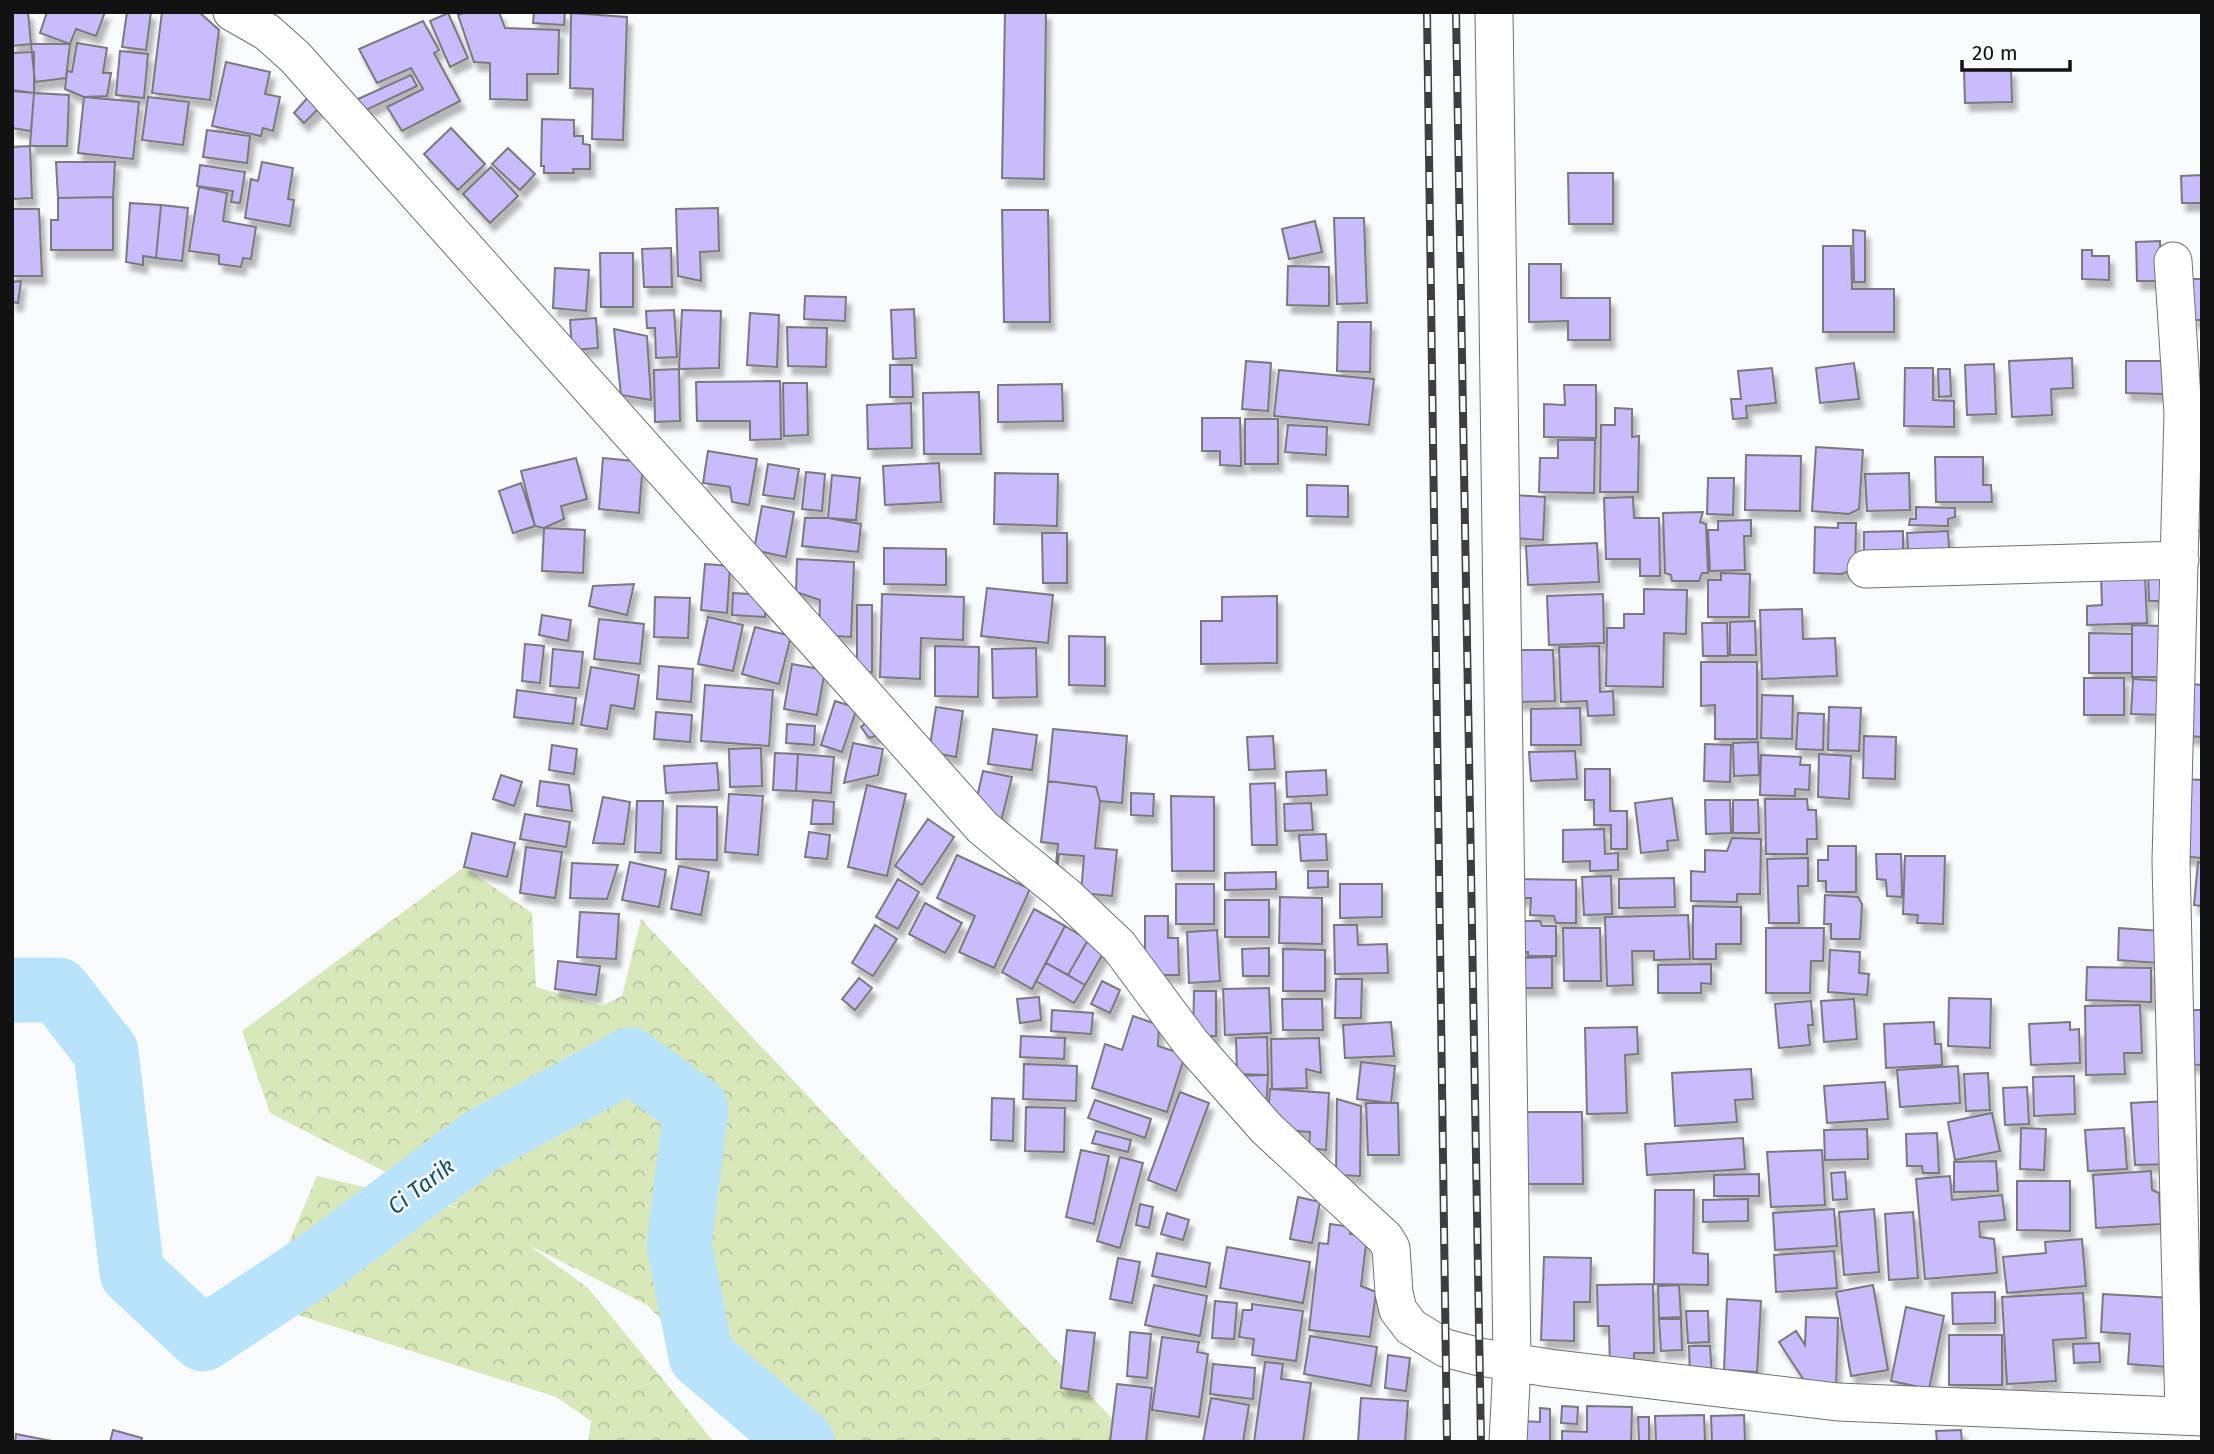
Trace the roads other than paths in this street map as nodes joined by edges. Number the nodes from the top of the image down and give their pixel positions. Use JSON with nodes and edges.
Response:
{"nodes":[{"id":1,"x":232,"y":12,"type":"edge"},
{"id":2,"x":1494,"y":12,"type":"edge"},
{"id":3,"x":2173,"y":261,"type":"dead end"},
{"id":4,"x":2180,"y":560,"type":"junction"},
{"id":5,"x":1866,"y":569,"type":"dead end"},
{"id":6,"x":2188,"y":743,"type":"edge"},
{"id":7,"x":1512,"y":1363,"type":"junction"},
{"id":8,"x":2193,"y":1417,"type":"edge"},
{"id":9,"x":1508,"y":1442,"type":"edge"}],
"edges":[{"from":1,"to":7,"type":"street"},
{"from":2,"to":7,"type":"street"},
{"from":3,"to":4,"type":"street"},
{"from":4,"to":5,"type":"street"},
{"from":4,"to":6,"type":"street"},
{"from":6,"to":8,"type":"street"},
{"from":7,"to":8,"type":"street"},
{"from":7,"to":9,"type":"street"}]}
